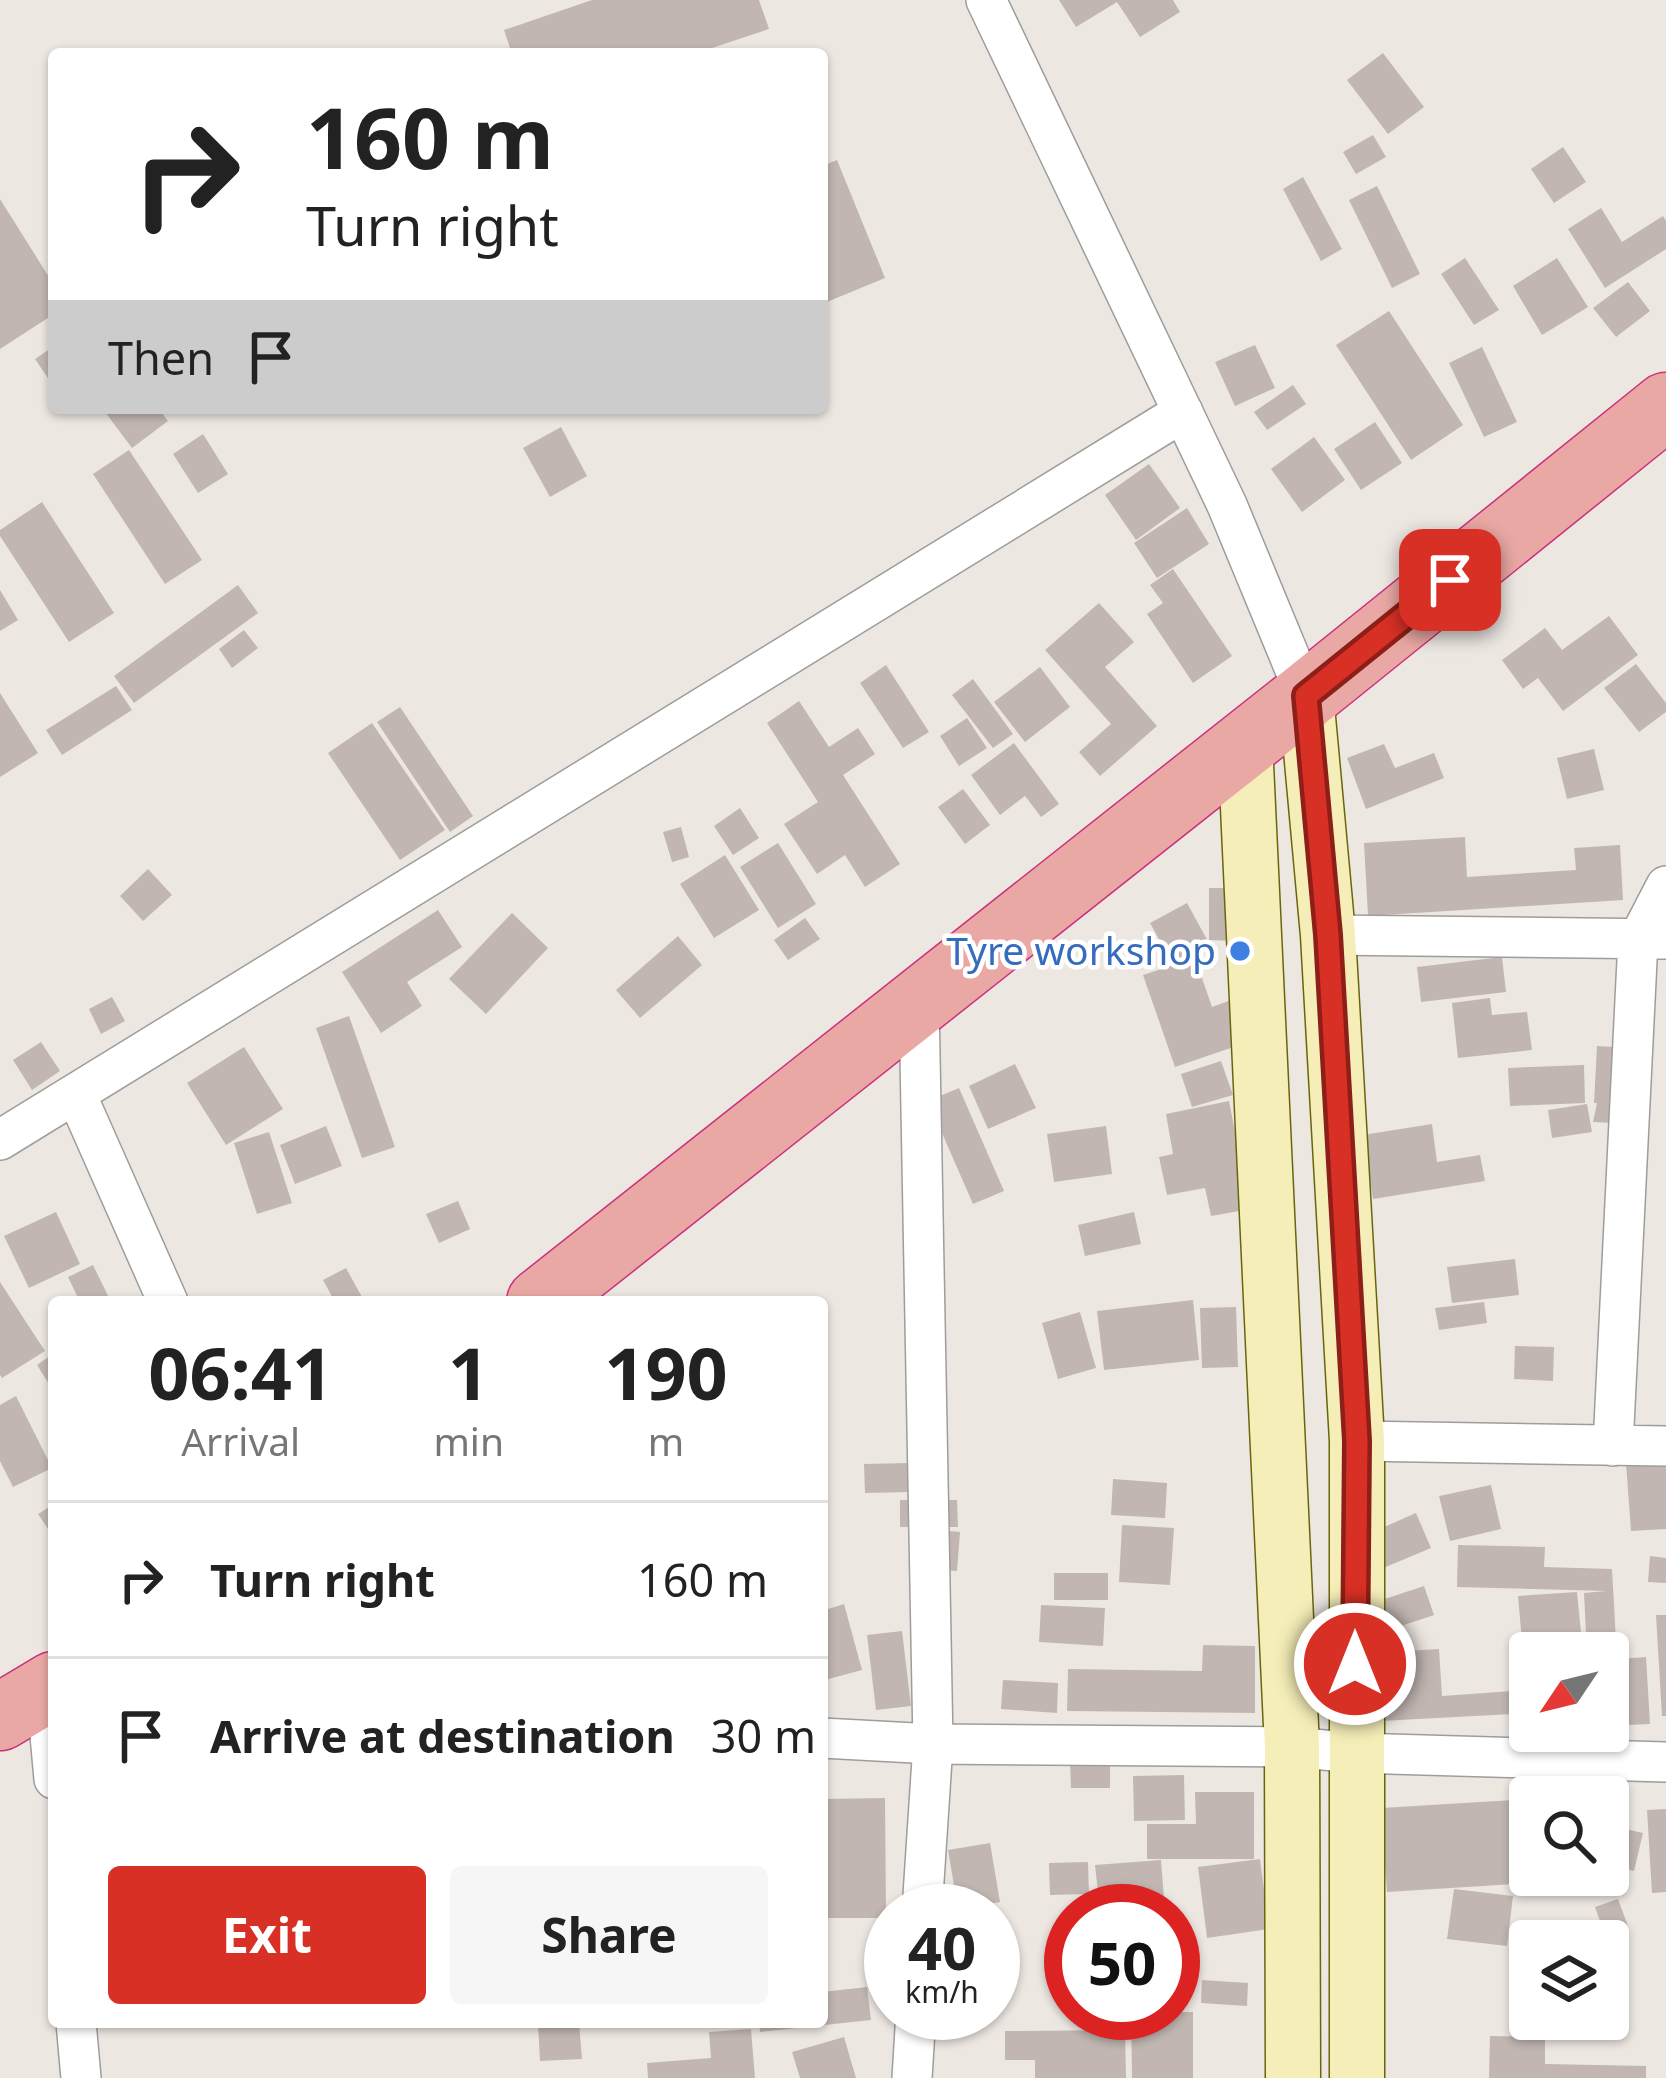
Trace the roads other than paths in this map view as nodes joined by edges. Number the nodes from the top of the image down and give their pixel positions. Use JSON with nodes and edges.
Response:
{"nodes":[{"id":1,"x":986,"y":0,"type":"edge"},
{"id":2,"x":1666,"y":406,"type":"edge"},
{"id":3,"x":1183,"y":412,"type":"junction"},
{"id":4,"x":1306,"y":696,"type":"junction"},
{"id":5,"x":1246,"y":742,"type":"junction"},
{"id":6,"x":1666,"y":886,"type":"edge"},
{"id":7,"x":1328,"y":935,"type":"junction"},
{"id":8,"x":1652,"y":939,"type":"edge"},
{"id":9,"x":919,"y":1004,"type":"junction"},
{"id":10,"x":76,"y":1094,"type":"junction"},
{"id":11,"x":0,"y":1140,"type":"edge"},
{"id":12,"x":165,"y":1296,"type":"edge"},
{"id":13,"x":548,"y":1296,"type":"edge"},
{"id":14,"x":1357,"y":1441,"type":"junction"},
{"id":15,"x":1613,"y":1446,"type":"junction"},
{"id":16,"x":1666,"y":1446,"type":"edge"},
{"id":17,"x":39,"y":1696,"type":"edge"},
{"id":18,"x":828,"y":1738,"type":"edge"},
{"id":19,"x":932,"y":1744,"type":"junction"},
{"id":20,"x":48,"y":1746,"type":"edge"},
{"id":21,"x":1292,"y":1748,"type":"junction"},
{"id":22,"x":1355,"y":1754,"type":"junction"},
{"id":23,"x":1666,"y":1762,"type":"edge"},
{"id":24,"x":924,"y":1884,"type":"edge"},
{"id":25,"x":77,"y":2028,"type":"edge"},
{"id":26,"x":914,"y":2040,"type":"edge"},
{"id":27,"x":81,"y":2078,"type":"edge"},
{"id":28,"x":912,"y":2078,"type":"edge"},
{"id":29,"x":1293,"y":2078,"type":"edge"},
{"id":30,"x":1357,"y":2078,"type":"edge"}],
"edges":[{"from":1,"to":3,"type":"street"},
{"from":2,"to":4,"type":"highway"},
{"from":3,"to":4,"type":"street"},
{"from":3,"to":10,"type":"street"},
{"from":4,"to":5,"type":"highway"},
{"from":4,"to":7,"type":"main road"},
{"from":5,"to":9,"type":"highway"},
{"from":5,"to":21,"type":"main road"},
{"from":6,"to":8,"type":"street"},
{"from":7,"to":8,"type":"street"},
{"from":7,"to":14,"type":"main road"},
{"from":8,"to":15,"type":"street"},
{"from":9,"to":13,"type":"highway"},
{"from":9,"to":19,"type":"street"},
{"from":10,"to":11,"type":"street"},
{"from":10,"to":12,"type":"street"},
{"from":14,"to":15,"type":"street"},
{"from":14,"to":22,"type":"main road"},
{"from":15,"to":16,"type":"street"},
{"from":17,"to":20,"type":"street"},
{"from":18,"to":19,"type":"street"},
{"from":19,"to":21,"type":"street"},
{"from":19,"to":24,"type":"street"},
{"from":21,"to":22,"type":"street"},
{"from":21,"to":29,"type":"main road"},
{"from":22,"to":23,"type":"street"},
{"from":22,"to":30,"type":"main road"},
{"from":25,"to":27,"type":"street"},
{"from":26,"to":28,"type":"street"}]}
